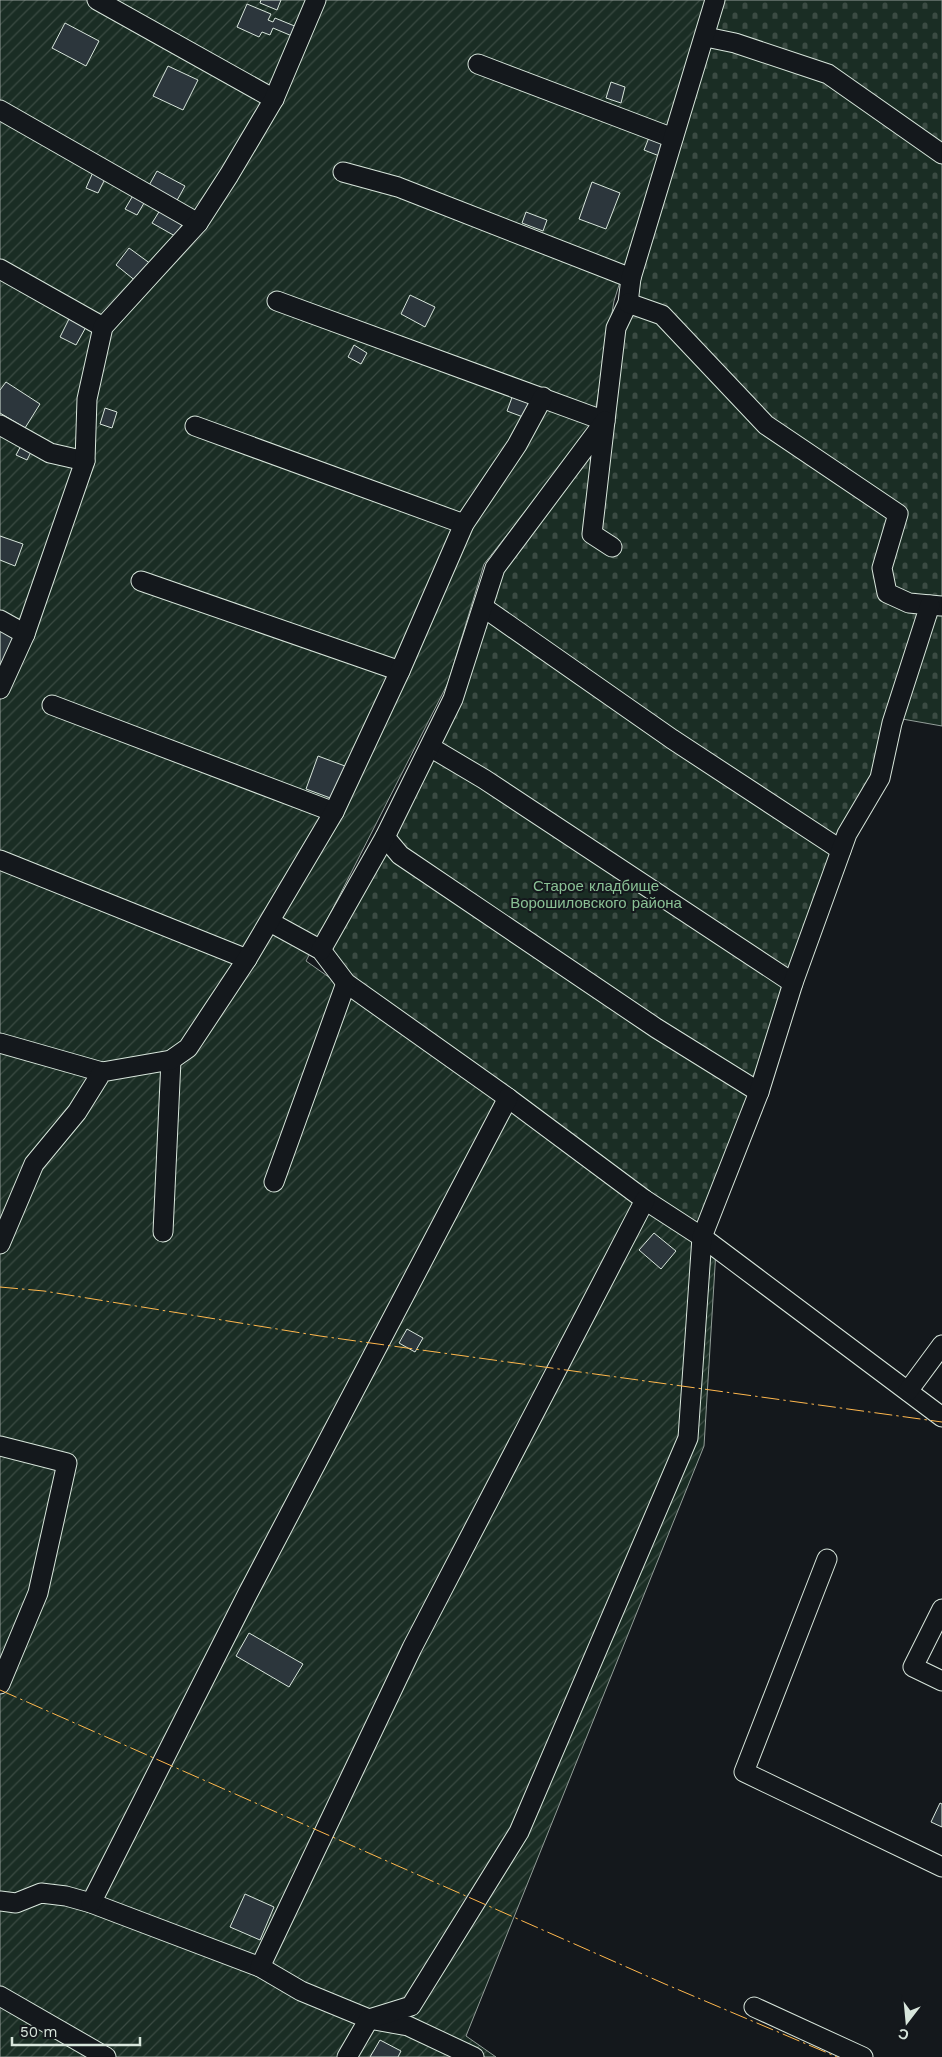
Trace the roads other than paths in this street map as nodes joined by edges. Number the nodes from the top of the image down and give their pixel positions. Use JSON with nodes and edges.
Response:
{"nodes":[{"id":1,"x":96,"y":0,"type":"edge"},
{"id":2,"x":316,"y":0,"type":"edge"},
{"id":3,"x":715,"y":0,"type":"edge"},
{"id":4,"x":706,"y":37,"type":"junction"},
{"id":5,"x":478,"y":64,"type":"dead end"},
{"id":6,"x":274,"y":99,"type":"junction"},
{"id":7,"x":0,"y":110,"type":"edge"},
{"id":8,"x":673,"y":138,"type":"junction"},
{"id":9,"x":942,"y":154,"type":"edge"},
{"id":10,"x":343,"y":172,"type":"dead end"},
{"id":11,"x":198,"y":223,"type":"junction"},
{"id":12,"x":0,"y":269,"type":"edge"},
{"id":13,"x":631,"y":278,"type":"junction"},
{"id":14,"x":277,"y":301,"type":"dead end"},
{"id":15,"x":628,"y":303,"type":"junction"},
{"id":16,"x":103,"y":327,"type":"junction"},
{"id":17,"x":543,"y":398,"type":"junction"},
{"id":18,"x":605,"y":420,"type":"junction"},
{"id":19,"x":0,"y":425,"type":"edge"},
{"id":20,"x":195,"y":426,"type":"dead end"},
{"id":21,"x":85,"y":461,"type":"junction"},
{"id":22,"x":464,"y":524,"type":"junction"},
{"id":23,"x":612,"y":548,"type":"dead end"},
{"id":24,"x":141,"y":581,"type":"dead end"},
{"id":25,"x":936,"y":605,"type":"edge"},
{"id":26,"x":483,"y":607,"type":"junction"},
{"id":27,"x":0,"y":620,"type":"edge"},
{"id":28,"x":25,"y":634,"type":"junction"},
{"id":29,"x":400,"y":671,"type":"junction"},
{"id":30,"x":0,"y":689,"type":"edge"},
{"id":31,"x":52,"y":705,"type":"dead end"},
{"id":32,"x":430,"y":747,"type":"junction"},
{"id":33,"x":334,"y":812,"type":"junction"},
{"id":34,"x":385,"y":837,"type":"junction"},
{"id":35,"x":841,"y":850,"type":"junction"},
{"id":36,"x":0,"y":860,"type":"edge"},
{"id":37,"x":270,"y":922,"type":"junction"},
{"id":38,"x":321,"y":950,"type":"junction"},
{"id":39,"x":247,"y":959,"type":"junction"},
{"id":40,"x":346,"y":983,"type":"junction"},
{"id":41,"x":793,"y":983,"type":"junction"},
{"id":42,"x":0,"y":1043,"type":"edge"},
{"id":43,"x":171,"y":1060,"type":"junction"},
{"id":44,"x":102,"y":1072,"type":"junction"},
{"id":45,"x":758,"y":1092,"type":"junction"},
{"id":46,"x":508,"y":1098,"type":"junction"},
{"id":47,"x":274,"y":1182,"type":"dead end"},
{"id":48,"x":645,"y":1200,"type":"junction"},
{"id":49,"x":163,"y":1232,"type":"dead end"},
{"id":50,"x":702,"y":1237,"type":"junction"},
{"id":51,"x":0,"y":1244,"type":"edge"},
{"id":52,"x":942,"y":1345,"type":"edge"},
{"id":53,"x":908,"y":1391,"type":"junction"},
{"id":54,"x":942,"y":1417,"type":"edge"},
{"id":55,"x":0,"y":1446,"type":"edge"},
{"id":56,"x":827,"y":1560,"type":"dead end"},
{"id":57,"x":942,"y":1609,"type":"edge"},
{"id":58,"x":942,"y":1681,"type":"edge"},
{"id":59,"x":0,"y":1682,"type":"edge"},
{"id":60,"x":942,"y":1867,"type":"edge"},
{"id":61,"x":0,"y":1901,"type":"edge"},
{"id":62,"x":91,"y":1903,"type":"junction"},
{"id":63,"x":260,"y":1967,"type":"junction"},
{"id":64,"x":0,"y":1996,"type":"edge"},
{"id":65,"x":754,"y":2007,"type":"dead end"},
{"id":66,"x":369,"y":2020,"type":"junction"},
{"id":67,"x":106,"y":2057,"type":"edge"},
{"id":68,"x":347,"y":2057,"type":"edge"},
{"id":69,"x":474,"y":2057,"type":"edge"},
{"id":70,"x":862,"y":2057,"type":"edge"}],
"edges":[{"from":1,"to":6,"type":"street"},
{"from":2,"to":6,"type":"street"},
{"from":3,"to":4,"type":"street"},
{"from":4,"to":8,"type":"street"},
{"from":4,"to":9,"type":"street"},
{"from":5,"to":8,"type":"street"},
{"from":6,"to":11,"type":"street"},
{"from":7,"to":11,"type":"street"},
{"from":8,"to":13,"type":"street"},
{"from":10,"to":13,"type":"street"},
{"from":11,"to":16,"type":"street"},
{"from":12,"to":16,"type":"street"},
{"from":13,"to":15,"type":"street"},
{"from":14,"to":17,"type":"street"},
{"from":15,"to":18,"type":"street"},
{"from":15,"to":25,"type":"street"},
{"from":16,"to":21,"type":"street"},
{"from":17,"to":18,"type":"street"},
{"from":17,"to":22,"type":"street"},
{"from":18,"to":23,"type":"street"},
{"from":18,"to":26,"type":"street"},
{"from":19,"to":21,"type":"street"},
{"from":20,"to":22,"type":"street"},
{"from":21,"to":28,"type":"street"},
{"from":22,"to":29,"type":"street"},
{"from":24,"to":29,"type":"street"},
{"from":25,"to":35,"type":"street"},
{"from":26,"to":32,"type":"street"},
{"from":26,"to":35,"type":"street"},
{"from":27,"to":28,"type":"street"},
{"from":28,"to":30,"type":"street"},
{"from":29,"to":33,"type":"street"},
{"from":31,"to":33,"type":"street"},
{"from":32,"to":34,"type":"street"},
{"from":32,"to":41,"type":"street"},
{"from":33,"to":37,"type":"street"},
{"from":34,"to":38,"type":"street"},
{"from":34,"to":45,"type":"street"},
{"from":35,"to":41,"type":"street"},
{"from":36,"to":39,"type":"street"},
{"from":37,"to":38,"type":"street"},
{"from":37,"to":39,"type":"street"},
{"from":38,"to":40,"type":"street"},
{"from":39,"to":43,"type":"street"},
{"from":40,"to":46,"type":"street"},
{"from":40,"to":47,"type":"street"},
{"from":41,"to":45,"type":"street"},
{"from":42,"to":44,"type":"street"},
{"from":43,"to":44,"type":"street"},
{"from":43,"to":49,"type":"street"},
{"from":44,"to":51,"type":"street"},
{"from":45,"to":50,"type":"street"},
{"from":46,"to":48,"type":"street"},
{"from":46,"to":62,"type":"street"},
{"from":48,"to":50,"type":"street"},
{"from":48,"to":63,"type":"street"},
{"from":50,"to":53,"type":"street"},
{"from":50,"to":66,"type":"street"},
{"from":52,"to":53,"type":"street"},
{"from":53,"to":54,"type":"street"},
{"from":55,"to":59,"type":"street"},
{"from":56,"to":60,"type":"street"},
{"from":57,"to":58,"type":"street"},
{"from":61,"to":62,"type":"street"},
{"from":62,"to":63,"type":"street"},
{"from":63,"to":66,"type":"street"},
{"from":64,"to":67,"type":"street"},
{"from":65,"to":70,"type":"street"},
{"from":66,"to":68,"type":"street"},
{"from":66,"to":69,"type":"street"}]}
